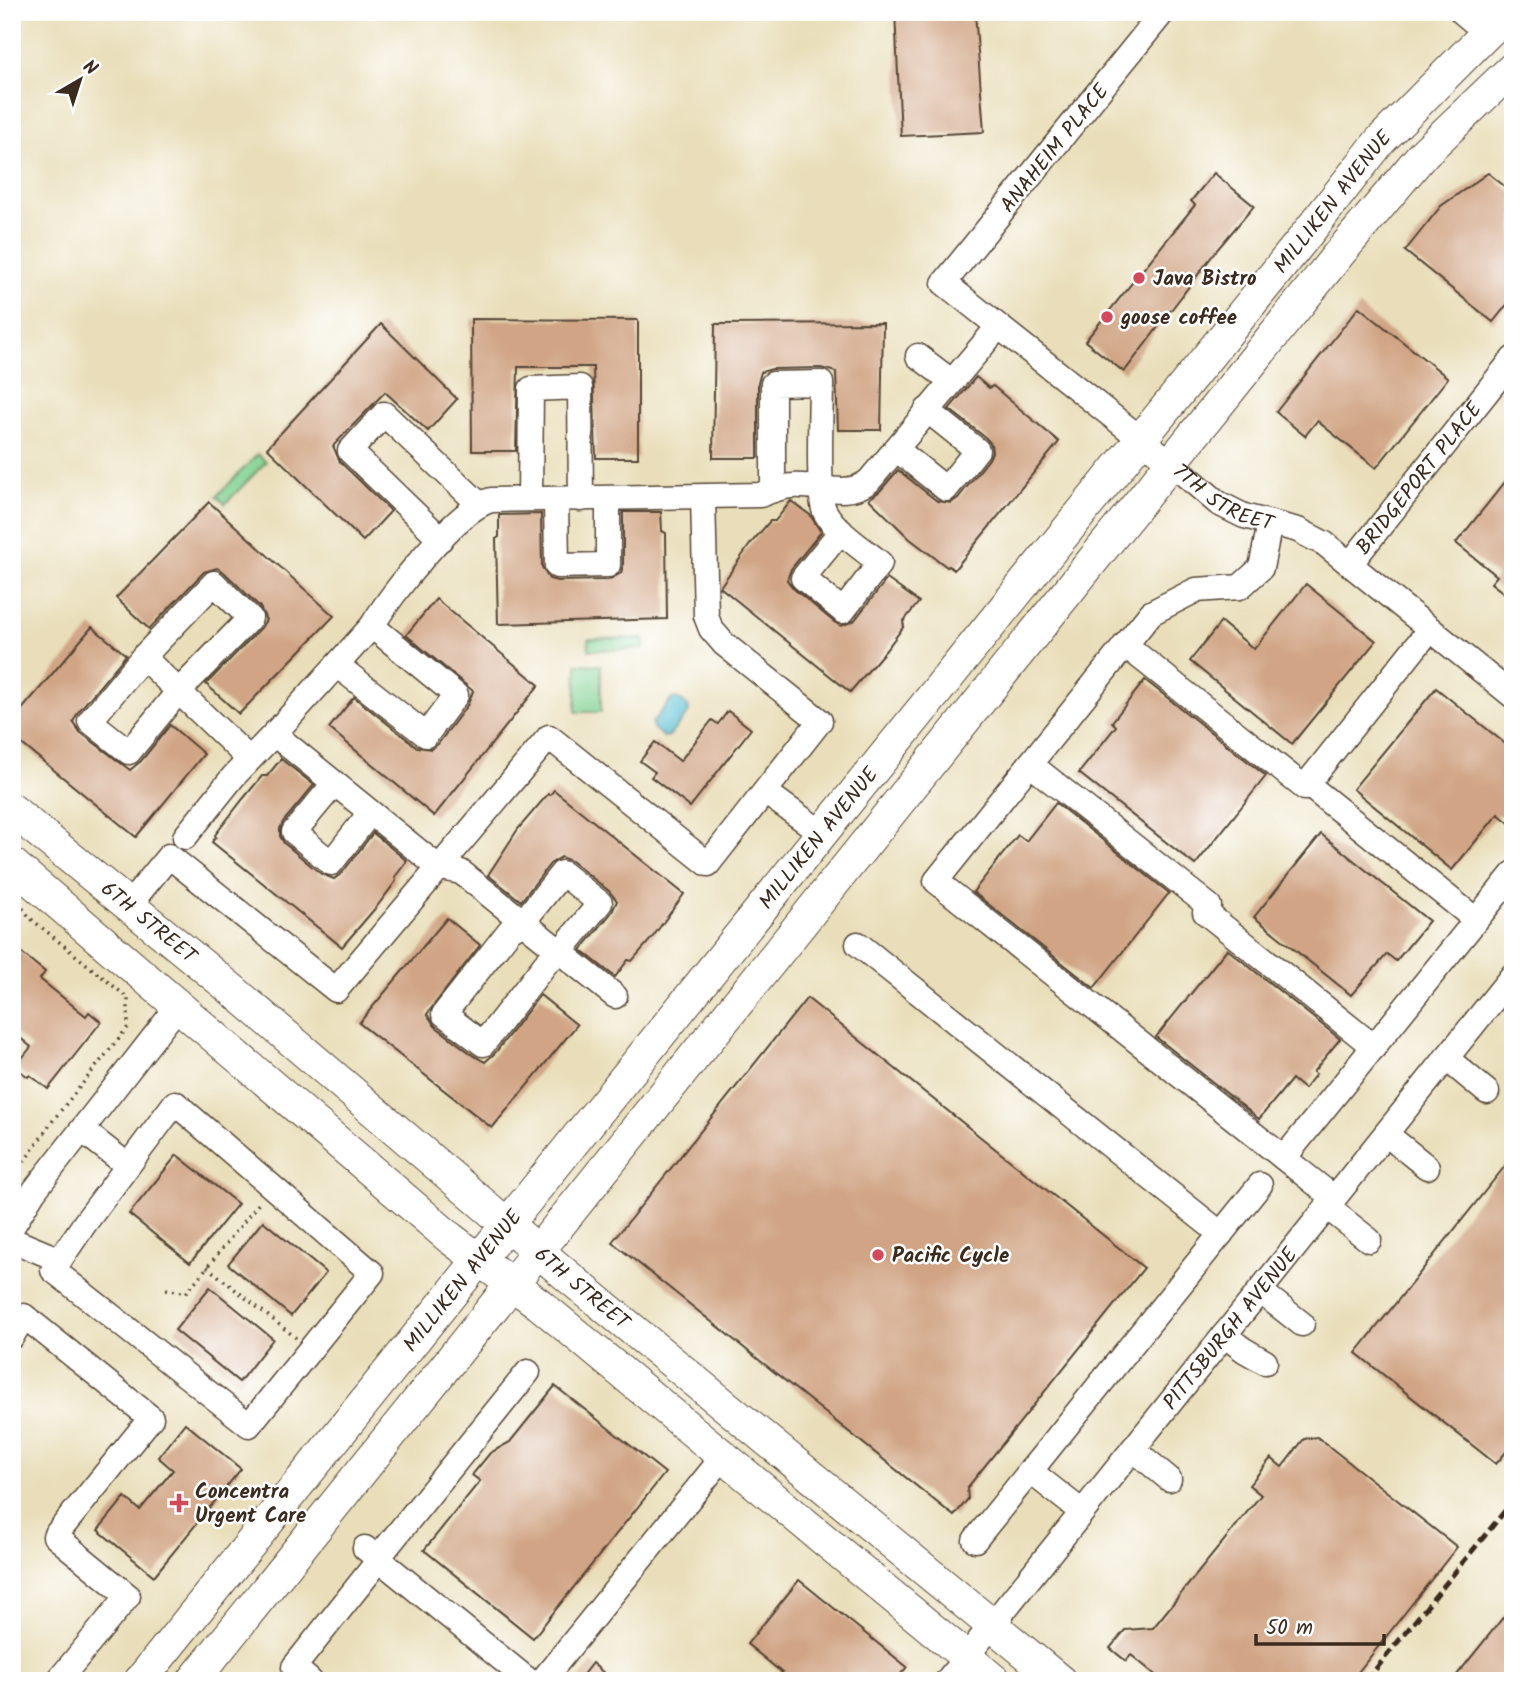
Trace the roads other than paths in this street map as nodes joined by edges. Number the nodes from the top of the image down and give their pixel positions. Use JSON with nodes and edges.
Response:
{"nodes":[{"id":1,"x":1163,"y":12,"type":"edge"},
{"id":2,"x":1462,"y":12,"type":"edge"},
{"id":3,"x":1511,"y":12,"type":"edge"},
{"id":4,"x":1487,"y":33,"type":"junction"},
{"id":5,"x":1513,"y":68,"type":"edge"},
{"id":6,"x":944,"y":283,"type":"joint"},
{"id":7,"x":998,"y":327,"type":"junction"},
{"id":8,"x":918,"y":356,"type":"dead end"},
{"id":9,"x":1513,"y":359,"type":"edge"},
{"id":10,"x":951,"y":381,"type":"junction"},
{"id":11,"x":927,"y":410,"type":"junction"},
{"id":12,"x":1141,"y":440,"type":"junction"},
{"id":13,"x":895,"y":449,"type":"junction"},
{"id":14,"x":1170,"y":462,"type":"junction"},
{"id":15,"x":821,"y":488,"type":"junction"},
{"id":16,"x":773,"y":490,"type":"junction"},
{"id":17,"x":703,"y":497,"type":"junction"},
{"id":18,"x":530,"y":499,"type":"junction"},
{"id":19,"x":581,"y":499,"type":"junction"},
{"id":20,"x":608,"y":499,"type":"junction"},
{"id":21,"x":555,"y":500,"type":"junction"},
{"id":22,"x":478,"y":503,"type":"junction"},
{"id":23,"x":1270,"y":523,"type":"junction"},
{"id":24,"x":841,"y":531,"type":"dead end"},
{"id":25,"x":441,"y":539,"type":"junction"},
{"id":26,"x":1350,"y":564,"type":"junction"},
{"id":27,"x":372,"y":626,"type":"junction"},
{"id":28,"x":1430,"y":629,"type":"junction"},
{"id":29,"x":1125,"y":645,"type":"junction"},
{"id":30,"x":144,"y":657,"type":"junction"},
{"id":31,"x":338,"y":666,"type":"junction"},
{"id":32,"x":178,"y":692,"type":"junction"},
{"id":33,"x":1513,"y":696,"type":"edge"},
{"id":34,"x":274,"y":734,"type":"junction"},
{"id":35,"x":249,"y":759,"type":"junction"},
{"id":36,"x":1030,"y":764,"type":"junction"},
{"id":37,"x":334,"y":784,"type":"junction"},
{"id":38,"x":1305,"y":788,"type":"dead end"},
{"id":39,"x":765,"y":792,"type":"junction"},
{"id":40,"x":12,"y":810,"type":"edge"},
{"id":41,"x":370,"y":813,"type":"junction"},
{"id":42,"x":822,"y":833,"type":"junction"},
{"id":43,"x":185,"y":837,"type":"dead end"},
{"id":44,"x":12,"y":864,"type":"edge"},
{"id":45,"x":438,"y":867,"type":"junction"},
{"id":46,"x":1513,"y":874,"type":"edge"},
{"id":47,"x":129,"y":905,"type":"junction"},
{"id":48,"x":1476,"y":920,"type":"junction"},
{"id":49,"x":523,"y":922,"type":"junction"},
{"id":50,"x":858,"y":944,"type":"dead end"},
{"id":51,"x":560,"y":952,"type":"junction"},
{"id":52,"x":1510,"y":983,"type":"edge"},
{"id":53,"x":615,"y":996,"type":"dead end"},
{"id":54,"x":179,"y":1005,"type":"junction"},
{"id":55,"x":1374,"y":1047,"type":"junction"},
{"id":56,"x":1446,"y":1058,"type":"junction"},
{"id":57,"x":1487,"y":1091,"type":"dead end"},
{"id":58,"x":82,"y":1130,"type":"junction"},
{"id":59,"x":1385,"y":1134,"type":"junction"},
{"id":60,"x":1284,"y":1158,"type":"junction"},
{"id":61,"x":127,"y":1165,"type":"junction"},
{"id":62,"x":1427,"y":1167,"type":"dead end"},
{"id":63,"x":1260,"y":1185,"type":"dead end"},
{"id":64,"x":20,"y":1195,"type":"edge"},
{"id":65,"x":1330,"y":1203,"type":"junction"},
{"id":66,"x":507,"y":1225,"type":"junction"},
{"id":67,"x":12,"y":1227,"type":"edge"},
{"id":68,"x":1221,"y":1234,"type":"junction"},
{"id":69,"x":12,"y":1240,"type":"edge"},
{"id":70,"x":1369,"y":1240,"type":"dead end"},
{"id":71,"x":537,"y":1251,"type":"junction"},
{"id":72,"x":478,"y":1259,"type":"junction"},
{"id":73,"x":60,"y":1260,"type":"junction"},
{"id":74,"x":511,"y":1284,"type":"junction"},
{"id":75,"x":1260,"y":1291,"type":"junction"},
{"id":76,"x":1302,"y":1324,"type":"dead end"},
{"id":77,"x":1224,"y":1335,"type":"junction"},
{"id":78,"x":12,"y":1336,"type":"edge"},
{"id":79,"x":1265,"y":1362,"type":"dead end"},
{"id":80,"x":528,"y":1372,"type":"dead end"},
{"id":81,"x":1133,"y":1449,"type":"junction"},
{"id":82,"x":723,"y":1457,"type":"junction"},
{"id":83,"x":1030,"y":1471,"type":"junction"},
{"id":84,"x":1169,"y":1479,"type":"dead end"},
{"id":85,"x":1082,"y":1512,"type":"junction"},
{"id":86,"x":975,"y":1540,"type":"dead end"},
{"id":87,"x":372,"y":1554,"type":"junction"},
{"id":88,"x":991,"y":1626,"type":"junction"},
{"id":89,"x":956,"y":1669,"type":"edge"},
{"id":90,"x":58,"y":1681,"type":"edge"},
{"id":91,"x":140,"y":1681,"type":"edge"},
{"id":92,"x":193,"y":1681,"type":"edge"},
{"id":93,"x":310,"y":1681,"type":"edge"},
{"id":94,"x":529,"y":1681,"type":"edge"},
{"id":95,"x":542,"y":1681,"type":"edge"},
{"id":96,"x":995,"y":1681,"type":"edge"},
{"id":97,"x":1060,"y":1681,"type":"edge"}],
"edges":[{"from":1,"to":6,"type":"street","name":"ANAHEIM PLACE"},
{"from":2,"to":4,"type":"street"},
{"from":3,"to":4,"type":"main road","name":"MILLIKEN AVENUE"},
{"from":4,"to":12,"type":"main road","name":"MILLIKEN AVENUE"},
{"from":5,"to":14,"type":"main road","name":"MILLIKEN AVENUE"},
{"from":6,"to":7,"type":"street","name":"7TH STREET"},
{"from":7,"to":10,"type":"street"},
{"from":7,"to":12,"type":"street","name":"7TH STREET"},
{"from":8,"to":10,"type":"street"},
{"from":9,"to":26,"type":"street","name":"BRIDGEPORT PLACE"},
{"from":10,"to":11,"type":"street"},
{"from":11,"to":13,"type":"street"},
{"from":11,"to":13,"type":"street"},
{"from":12,"to":14,"type":"street","name":"7TH STREET"},
{"from":12,"to":42,"type":"main road","name":"MILLIKEN AVENUE"},
{"from":13,"to":15,"type":"street"},
{"from":14,"to":23,"type":"street","name":"7TH STREET"},
{"from":14,"to":71,"type":"main road","name":"MILLIKEN AVENUE"},
{"from":15,"to":16,"type":"street"},
{"from":15,"to":16,"type":"street"},
{"from":15,"to":24,"type":"street"},
{"from":16,"to":17,"type":"street"},
{"from":17,"to":20,"type":"street"},
{"from":17,"to":39,"type":"street"},
{"from":18,"to":19,"type":"street"},
{"from":18,"to":21,"type":"street"},
{"from":18,"to":22,"type":"street"},
{"from":19,"to":20,"type":"street"},
{"from":19,"to":21,"type":"street"},
{"from":20,"to":21,"type":"street"},
{"from":22,"to":25,"type":"street"},
{"from":22,"to":25,"type":"street"},
{"from":23,"to":26,"type":"street","name":"7TH STREET"},
{"from":23,"to":29,"type":"street"},
{"from":25,"to":27,"type":"street"},
{"from":26,"to":28,"type":"street","name":"7TH STREET"},
{"from":27,"to":31,"type":"street"},
{"from":27,"to":31,"type":"street"},
{"from":28,"to":33,"type":"street","name":"7TH STREET"},
{"from":28,"to":48,"type":"street"},
{"from":29,"to":36,"type":"street"},
{"from":29,"to":38,"type":"street"},
{"from":30,"to":32,"type":"street"},
{"from":30,"to":32,"type":"street"},
{"from":30,"to":32,"type":"street"},
{"from":31,"to":34,"type":"street"},
{"from":32,"to":35,"type":"street"},
{"from":34,"to":35,"type":"street"},
{"from":34,"to":37,"type":"street"},
{"from":35,"to":43,"type":"street"},
{"from":36,"to":55,"type":"street"},
{"from":36,"to":60,"type":"street"},
{"from":37,"to":41,"type":"street"},
{"from":37,"to":41,"type":"street"},
{"from":39,"to":42,"type":"street"},
{"from":39,"to":45,"type":"street"},
{"from":40,"to":47,"type":"main road","name":"6TH STREET"},
{"from":41,"to":45,"type":"street"},
{"from":42,"to":66,"type":"main road","name":"MILLIKEN AVENUE"},
{"from":44,"to":54,"type":"main road","name":"6TH STREET"},
{"from":45,"to":47,"type":"street"},
{"from":45,"to":49,"type":"street"},
{"from":46,"to":48,"type":"street"},
{"from":47,"to":66,"type":"main road","name":"6TH STREET"},
{"from":48,"to":55,"type":"street"},
{"from":49,"to":51,"type":"street"},
{"from":49,"to":51,"type":"street"},
{"from":49,"to":51,"type":"street"},
{"from":50,"to":68,"type":"street"},
{"from":51,"to":53,"type":"street"},
{"from":52,"to":56,"type":"street","name":"PITTSBURGH AVENUE"},
{"from":54,"to":58,"type":"street"},
{"from":54,"to":72,"type":"main road","name":"6TH STREET"},
{"from":55,"to":60,"type":"street"},
{"from":56,"to":57,"type":"street"},
{"from":56,"to":59,"type":"street","name":"PITTSBURGH AVENUE"},
{"from":58,"to":61,"type":"street"},
{"from":58,"to":64,"type":"street"},
{"from":59,"to":62,"type":"street"},
{"from":59,"to":65,"type":"street","name":"PITTSBURGH AVENUE"},
{"from":60,"to":65,"type":"street"},
{"from":61,"to":73,"type":"street"},
{"from":61,"to":73,"type":"street"},
{"from":63,"to":68,"type":"street"},
{"from":64,"to":67,"type":"street"},
{"from":65,"to":70,"type":"street"},
{"from":65,"to":75,"type":"street","name":"PITTSBURGH AVENUE"},
{"from":66,"to":71,"type":"main road","name":"6TH STREET"},
{"from":66,"to":72,"type":"main road","name":"MILLIKEN AVENUE"},
{"from":68,"to":83,"type":"street"},
{"from":69,"to":73,"type":"street"},
{"from":71,"to":74,"type":"main road","name":"MILLIKEN AVENUE"},
{"from":71,"to":88,"type":"main road","name":"6TH STREET"},
{"from":72,"to":74,"type":"main road","name":"6TH STREET"},
{"from":72,"to":91,"type":"main road","name":"MILLIKEN AVENUE"},
{"from":74,"to":82,"type":"main road","name":"6TH STREET"},
{"from":74,"to":92,"type":"main road","name":"MILLIKEN AVENUE"},
{"from":75,"to":76,"type":"street"},
{"from":75,"to":77,"type":"street","name":"PITTSBURGH AVENUE"},
{"from":77,"to":79,"type":"street"},
{"from":77,"to":81,"type":"street","name":"PITTSBURGH AVENUE"},
{"from":78,"to":90,"type":"street"},
{"from":80,"to":87,"type":"street"},
{"from":81,"to":84,"type":"street"},
{"from":81,"to":85,"type":"street","name":"PITTSBURGH AVENUE"},
{"from":82,"to":89,"type":"main road","name":"6TH STREET"},
{"from":82,"to":95,"type":"street"},
{"from":83,"to":85,"type":"street"},
{"from":83,"to":86,"type":"street"},
{"from":85,"to":88,"type":"street","name":"PITTSBURGH AVENUE"},
{"from":87,"to":93,"type":"street"},
{"from":87,"to":94,"type":"street"},
{"from":88,"to":89,"type":"street","name":"PITTSBURGH AVENUE"},
{"from":88,"to":97,"type":"main road","name":"6TH STREET"},
{"from":89,"to":96,"type":"main road","name":"6TH STREET"}]}
